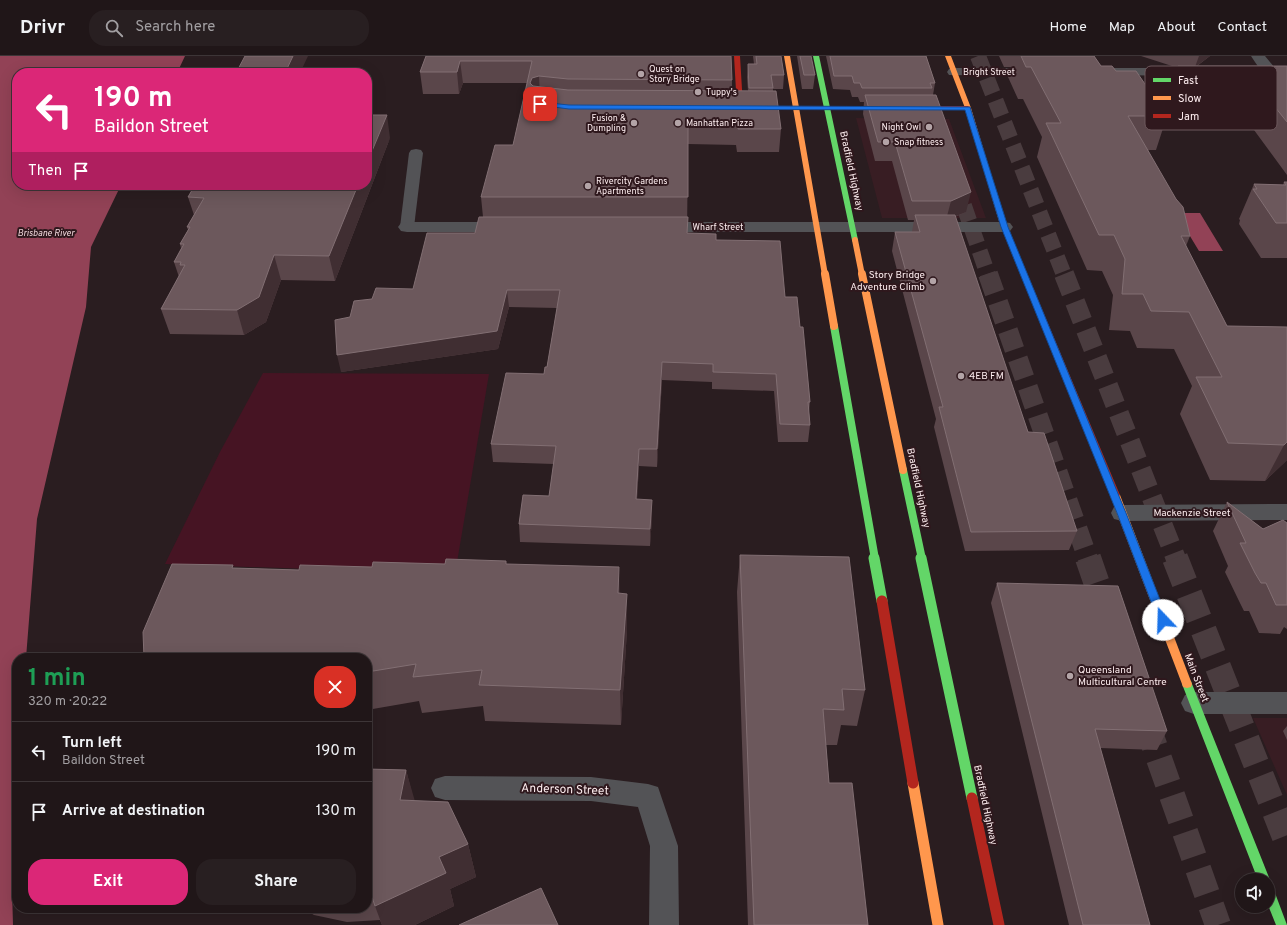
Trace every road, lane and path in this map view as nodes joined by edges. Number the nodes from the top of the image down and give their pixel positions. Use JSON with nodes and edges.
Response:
{"nodes":[{"id":1,"x":737,"y":56,"type":"edge"},
{"id":2,"x":787,"y":56,"type":"edge"},
{"id":3,"x":816,"y":56,"type":"edge"},
{"id":4,"x":948,"y":56,"type":"edge"},
{"id":5,"x":1258,"y":56,"type":"edge"},
{"id":6,"x":1266,"y":66,"type":"edge"},
{"id":7,"x":954,"y":72,"type":"junction"},
{"id":8,"x":1053,"y":72,"type":"edge"},
{"id":9,"x":1092,"y":72,"type":"edge"},
{"id":10,"x":1145,"y":72,"type":"edge"},
{"id":11,"x":724,"y":108,"type":"edge"},
{"id":12,"x":740,"y":108,"type":"junction"},
{"id":13,"x":968,"y":108,"type":"junction"},
{"id":14,"x":416,"y":153,"type":"dead end"},
{"id":15,"x":407,"y":227,"type":"joint"},
{"id":16,"x":527,"y":227,"type":"edge"},
{"id":17,"x":639,"y":227,"type":"edge"},
{"id":18,"x":1004,"y":227,"type":"junction"},
{"id":19,"x":1287,"y":512,"type":"edge"},
{"id":20,"x":1122,"y":513,"type":"junction"},
{"id":21,"x":1194,"y":702,"type":"junction"},
{"id":22,"x":1287,"y":703,"type":"edge"},
{"id":23,"x":445,"y":788,"type":"dead end"},
{"id":24,"x":1261,"y":873,"type":"edge"},
{"id":25,"x":1275,"y":907,"type":"edge"},
{"id":26,"x":664,"y":925,"type":"edge"},
{"id":27,"x":938,"y":925,"type":"edge"},
{"id":28,"x":999,"y":925,"type":"edge"},
{"id":29,"x":1282,"y":925,"type":"edge"}],
"edges":[{"from":1,"to":12,"type":"main road"},
{"from":2,"to":27,"type":"main road","bridge":true},
{"from":3,"to":28,"type":"main road","name":"Bradfield Highway","bridge":true},
{"from":4,"to":7,"type":"main road","name":"Main Street"},
{"from":5,"to":6,"type":"street"},
{"from":7,"to":8,"type":"street","name":"Bright Street"},
{"from":7,"to":13,"type":"main road","name":"Main Street"},
{"from":9,"to":10,"type":"street"},
{"from":11,"to":12,"type":"street"},
{"from":12,"to":13,"type":"main road"},
{"from":13,"to":18,"type":"main road","name":"Main Street"},
{"from":14,"to":15,"type":"lane"},
{"from":15,"to":16,"type":"street"},
{"from":17,"to":18,"type":"street","name":"Wharf Street"},
{"from":18,"to":20,"type":"main road","name":"Main Street"},
{"from":19,"to":20,"type":"street","name":"Mackenzie Street"},
{"from":20,"to":21,"type":"main road","name":"Main Street"},
{"from":21,"to":22,"type":"street"},
{"from":21,"to":24,"type":"main road","name":"Main Street"},
{"from":23,"to":26,"type":"street","name":"Anderson Street"},
{"from":25,"to":29,"type":"main road"}]}
